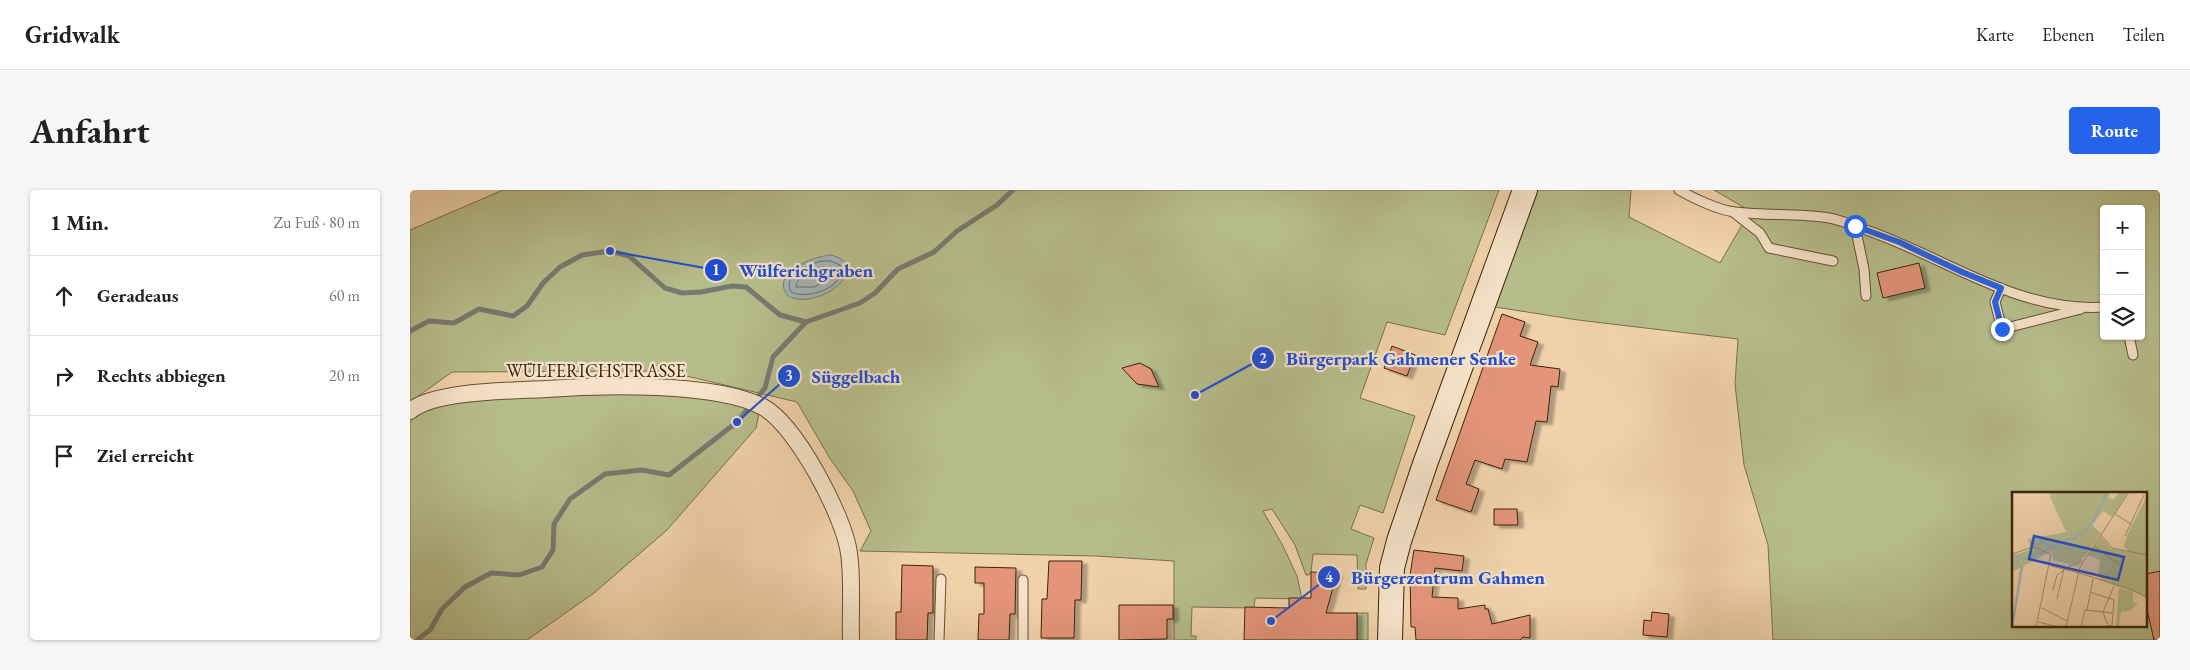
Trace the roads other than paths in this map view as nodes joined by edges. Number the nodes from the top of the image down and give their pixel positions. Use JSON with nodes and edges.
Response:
{"nodes":[{"id":1,"x":1525,"y":190,"type":"edge"},
{"id":2,"x":1679,"y":190,"type":"edge"},
{"id":3,"x":1732,"y":212,"type":"junction"},
{"id":4,"x":1855,"y":226,"type":"junction"},
{"id":5,"x":1833,"y":261,"type":"dead end"},
{"id":6,"x":2001,"y":288,"type":"junction"},
{"id":7,"x":1866,"y":296,"type":"dead end"},
{"id":8,"x":2100,"y":307,"type":"edge"},
{"id":9,"x":2084,"y":308,"type":"junction"},
{"id":10,"x":2130,"y":340,"type":"edge"},
{"id":11,"x":2133,"y":355,"type":"dead end"},
{"id":12,"x":410,"y":411,"type":"edge"},
{"id":13,"x":941,"y":579,"type":"dead end"},
{"id":14,"x":1024,"y":580,"type":"dead end"},
{"id":15,"x":851,"y":640,"type":"edge"},
{"id":16,"x":939,"y":640,"type":"edge"},
{"id":17,"x":1023,"y":640,"type":"edge"},
{"id":18,"x":1390,"y":640,"type":"edge"}],
"edges":[{"from":1,"to":18,"type":"main road"},
{"from":2,"to":3,"type":"lane"},
{"from":3,"to":4,"type":"lane"},
{"from":3,"to":5,"type":"lane"},
{"from":4,"to":6,"type":"lane"},
{"from":4,"to":7,"type":"lane"},
{"from":6,"to":9,"type":"lane"},
{"from":6,"to":9,"type":"lane"},
{"from":8,"to":9,"type":"lane"},
{"from":10,"to":11,"type":"lane"},
{"from":12,"to":15,"type":"street","name":"WÜLFERICHSTRASSE"},
{"from":13,"to":16,"type":"lane"},
{"from":14,"to":17,"type":"lane"}]}
